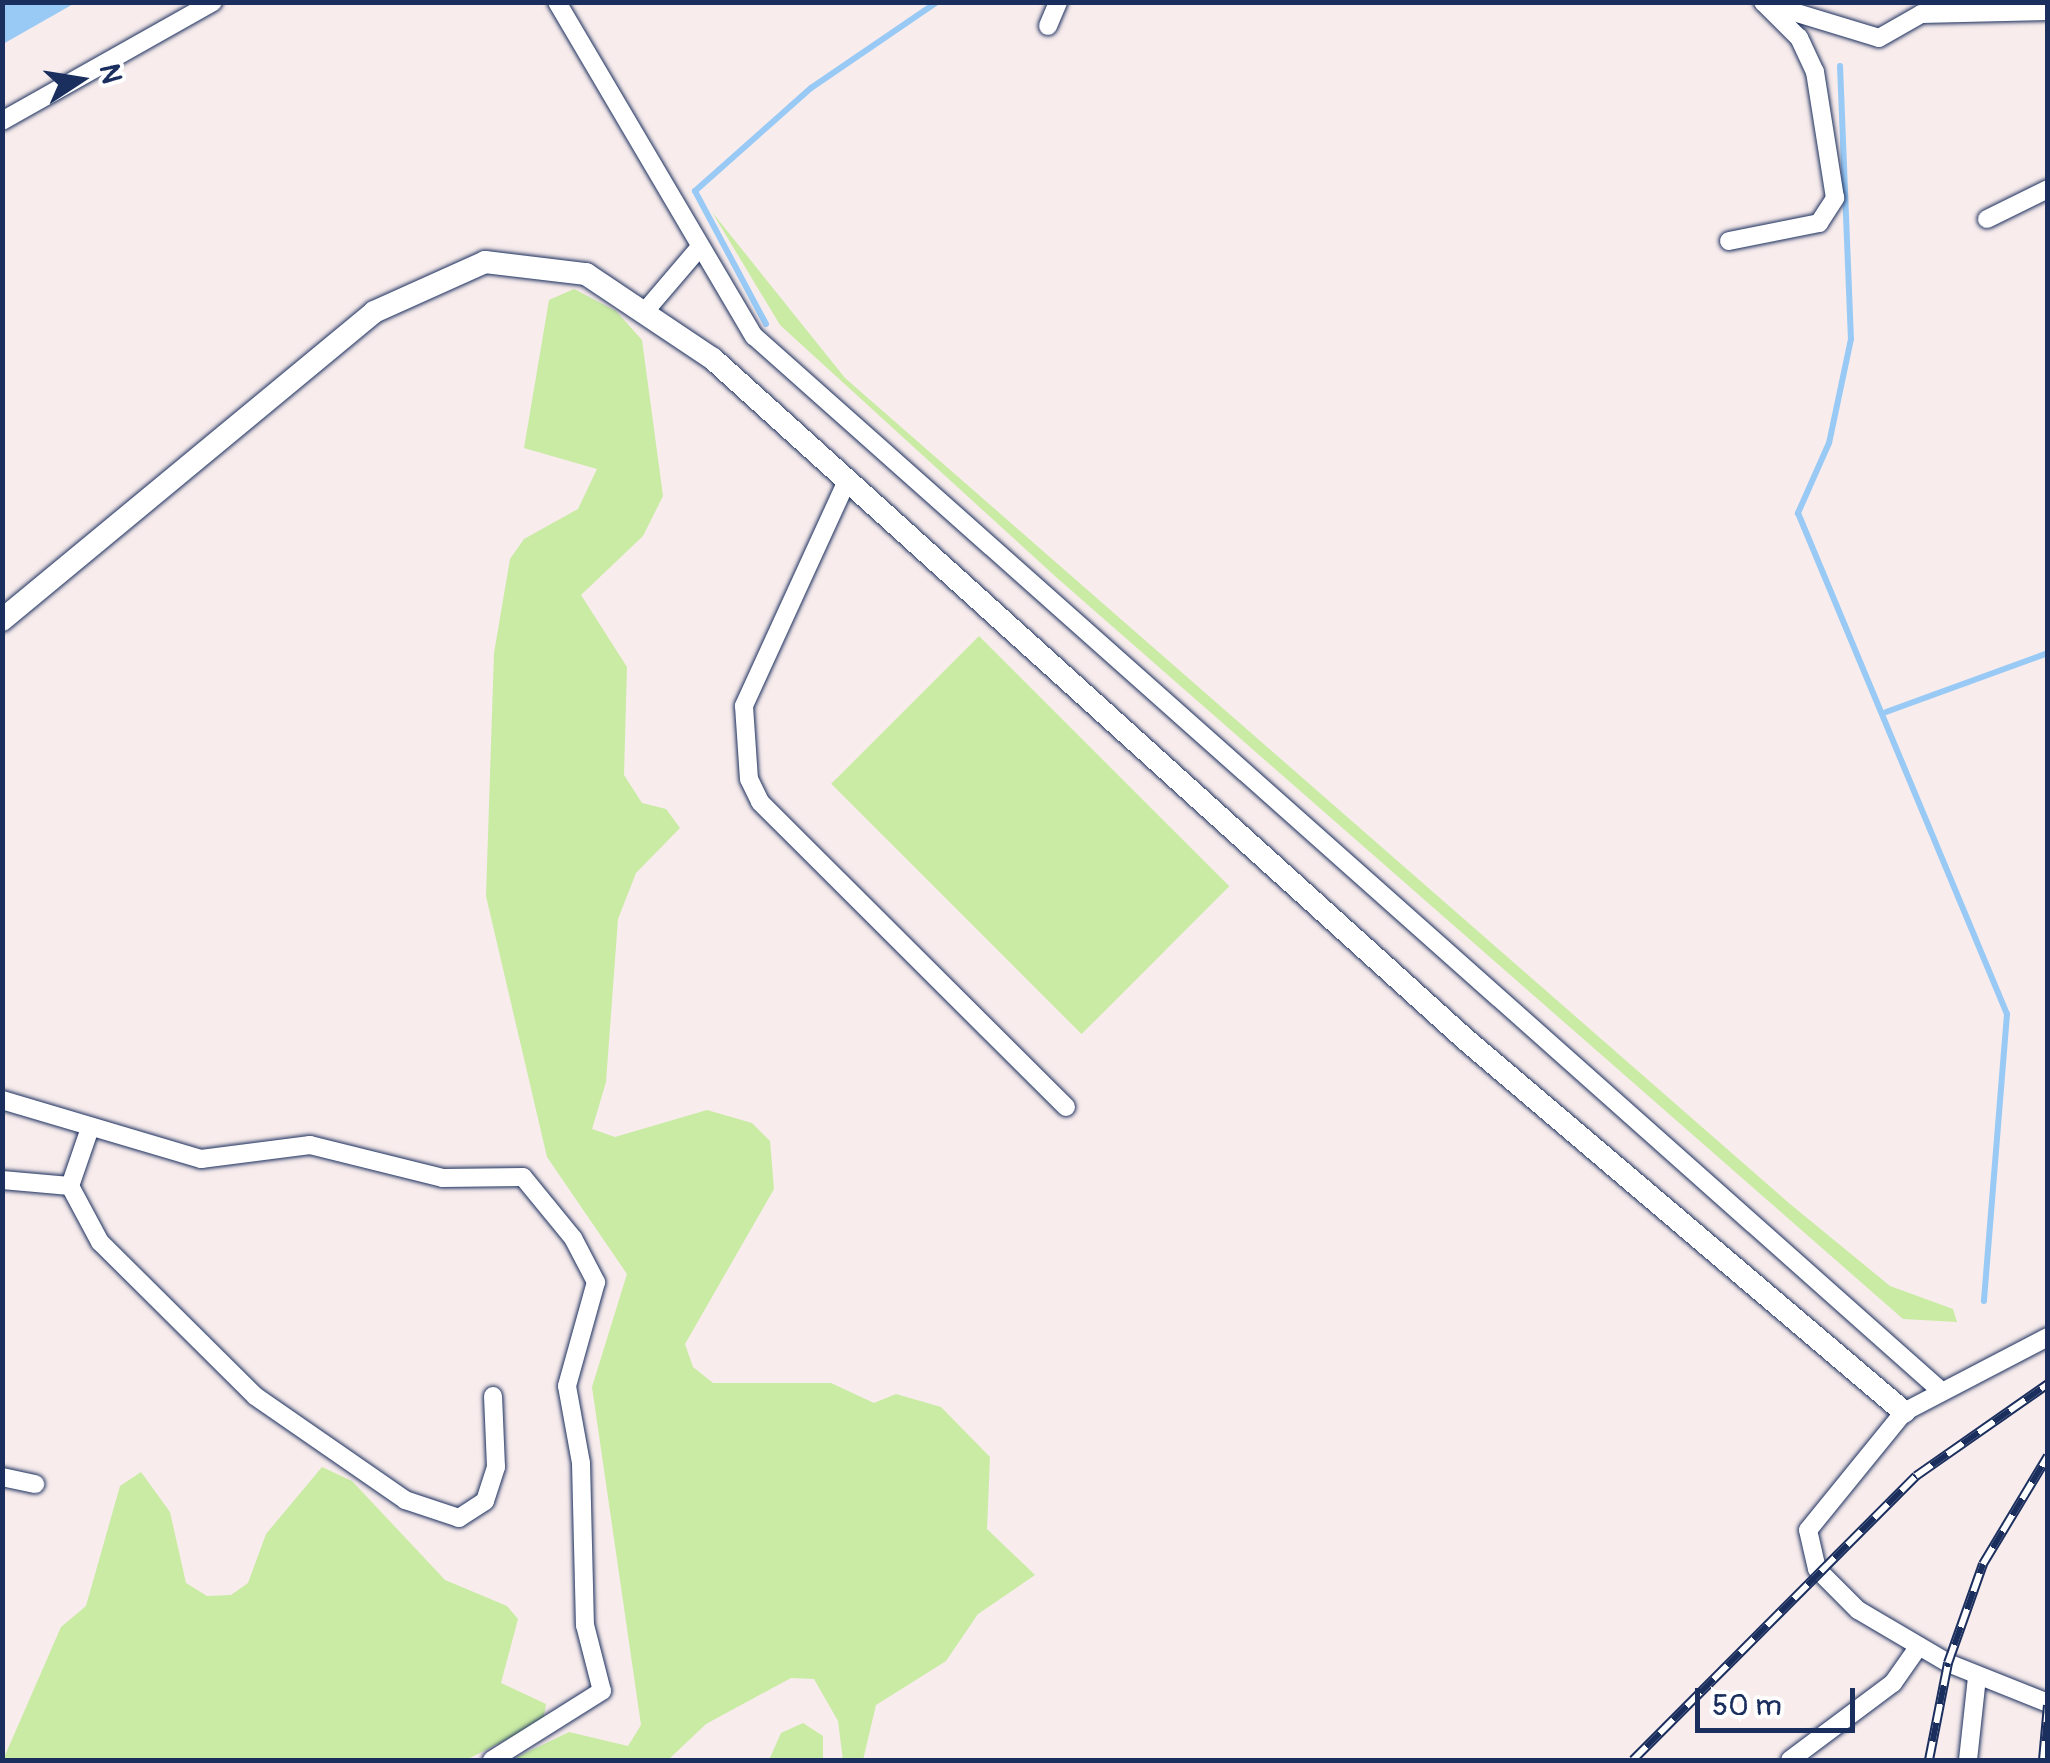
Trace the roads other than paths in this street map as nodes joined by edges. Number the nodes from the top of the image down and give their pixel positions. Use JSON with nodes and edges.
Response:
{"nodes":[{"id":1,"x":213,"y":2,"type":"edge"},
{"id":2,"x":557,"y":2,"type":"edge"},
{"id":3,"x":1058,"y":2,"type":"edge"},
{"id":4,"x":1763,"y":2,"type":"edge"},
{"id":5,"x":2048,"y":11,"type":"edge"},
{"id":6,"x":1048,"y":26,"type":"dead end"},
{"id":7,"x":2,"y":121,"type":"edge"},
{"id":8,"x":2048,"y":189,"type":"edge"},
{"id":9,"x":1988,"y":219,"type":"dead end"},
{"id":10,"x":1729,"y":241,"type":"dead end"},
{"id":11,"x":700,"y":247,"type":"junction"},
{"id":12,"x":647,"y":309,"type":"junction"},
{"id":13,"x":845,"y":485,"type":"junction"},
{"id":14,"x":2,"y":620,"type":"edge"},
{"id":15,"x":2,"y":1100,"type":"edge"},
{"id":16,"x":1066,"y":1107,"type":"dead end"},
{"id":17,"x":90,"y":1128,"type":"junction"},
{"id":18,"x":2,"y":1180,"type":"edge"},
{"id":19,"x":70,"y":1186,"type":"junction"},
{"id":20,"x":2048,"y":1337,"type":"edge"},
{"id":21,"x":1942,"y":1392,"type":"junction"},
{"id":22,"x":493,"y":1396,"type":"dead end"},
{"id":23,"x":1904,"y":1412,"type":"junction"},
{"id":24,"x":2,"y":1477,"type":"edge"},
{"id":25,"x":35,"y":1484,"type":"dead end"},
{"id":26,"x":1920,"y":1646,"type":"junction"},
{"id":27,"x":1977,"y":1677,"type":"junction"},
{"id":28,"x":2048,"y":1703,"type":"edge"},
{"id":29,"x":492,"y":1760,"type":"edge"},
{"id":30,"x":1790,"y":1760,"type":"edge"},
{"id":31,"x":1968,"y":1760,"type":"edge"}],
"edges":[{"from":1,"to":7,"type":"street"},
{"from":2,"to":11,"type":"street"},
{"from":3,"to":6,"type":"street"},
{"from":4,"to":5,"type":"street"},
{"from":4,"to":10,"type":"street"},
{"from":8,"to":9,"type":"street"},
{"from":11,"to":12,"type":"street"},
{"from":11,"to":21,"type":"street"},
{"from":12,"to":13,"type":"street"},
{"from":12,"to":14,"type":"street"},
{"from":13,"to":16,"type":"street"},
{"from":13,"to":23,"type":"street"},
{"from":15,"to":17,"type":"street"},
{"from":17,"to":19,"type":"street"},
{"from":17,"to":29,"type":"street"},
{"from":18,"to":19,"type":"street"},
{"from":19,"to":22,"type":"street"},
{"from":20,"to":21,"type":"street"},
{"from":21,"to":23,"type":"street"},
{"from":23,"to":26,"type":"street"},
{"from":24,"to":25,"type":"street"},
{"from":26,"to":27,"type":"street"},
{"from":26,"to":30,"type":"street"},
{"from":27,"to":28,"type":"street"},
{"from":27,"to":31,"type":"street"}]}
